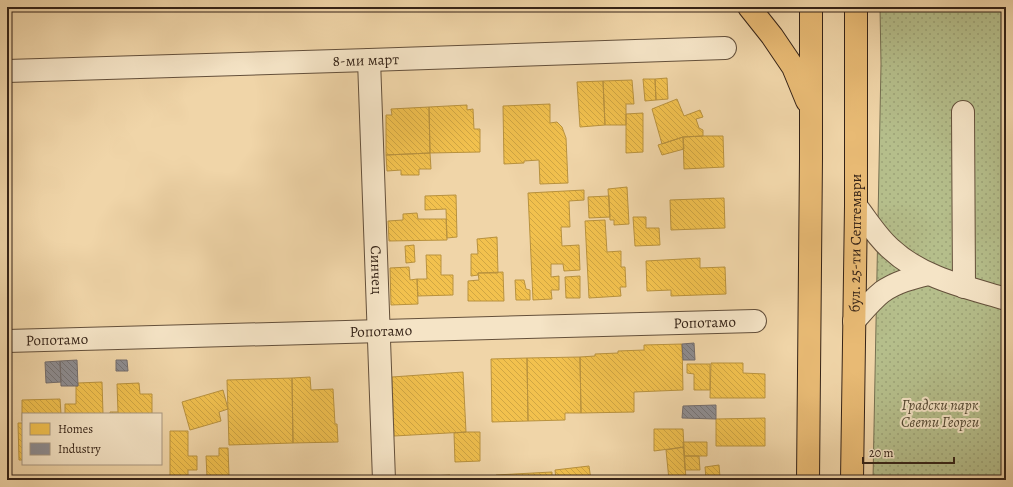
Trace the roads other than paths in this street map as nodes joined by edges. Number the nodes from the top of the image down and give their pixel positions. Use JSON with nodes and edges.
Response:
{"nodes":[{"id":1,"x":749,"y":7,"type":"edge"},
{"id":2,"x":811,"y":7,"type":"edge"},
{"id":3,"x":856,"y":7,"type":"edge"},
{"id":4,"x":725,"y":48,"type":"dead end"},
{"id":5,"x":369,"y":60,"type":"junction"},
{"id":6,"x":7,"y":70,"type":"edge"},
{"id":7,"x":811,"y":112,"type":"junction"},
{"id":8,"x":963,"y":112,"type":"dead end"},
{"id":9,"x":856,"y":206,"type":"junction"},
{"id":10,"x":928,"y":274,"type":"junction"},
{"id":11,"x":964,"y":287,"type":"junction"},
{"id":12,"x":1006,"y":299,"type":"edge"},
{"id":13,"x":755,"y":321,"type":"dead end"},
{"id":14,"x":854,"y":321,"type":"junction"},
{"id":15,"x":378,"y":331,"type":"junction"},
{"id":16,"x":7,"y":341,"type":"edge"},
{"id":17,"x":384,"y":480,"type":"edge"},
{"id":18,"x":808,"y":480,"type":"edge"},
{"id":19,"x":852,"y":480,"type":"edge"}],
"edges":[{"from":1,"to":7,"type":"main road"},
{"from":2,"to":7,"type":"main road"},
{"from":3,"to":9,"type":"main road","name":"бул. 25-ти Септември"},
{"from":4,"to":5,"type":"street","name":"8-ми март"},
{"from":5,"to":6,"type":"street","name":"8-ми март"},
{"from":5,"to":15,"type":"street","name":"Синчец"},
{"from":7,"to":18,"type":"main road"},
{"from":8,"to":11,"type":"street"},
{"from":9,"to":10,"type":"street"},
{"from":9,"to":14,"type":"main road","name":"бул. 25-ти Септември"},
{"from":10,"to":11,"type":"street"},
{"from":10,"to":14,"type":"street"},
{"from":11,"to":12,"type":"street"},
{"from":13,"to":15,"type":"street","name":"Ропотамо"},
{"from":14,"to":19,"type":"main road","name":"бул. 25-ти Септември"},
{"from":15,"to":16,"type":"street","name":"Ропотамо"},
{"from":15,"to":17,"type":"street","name":"Синчец"}]}
